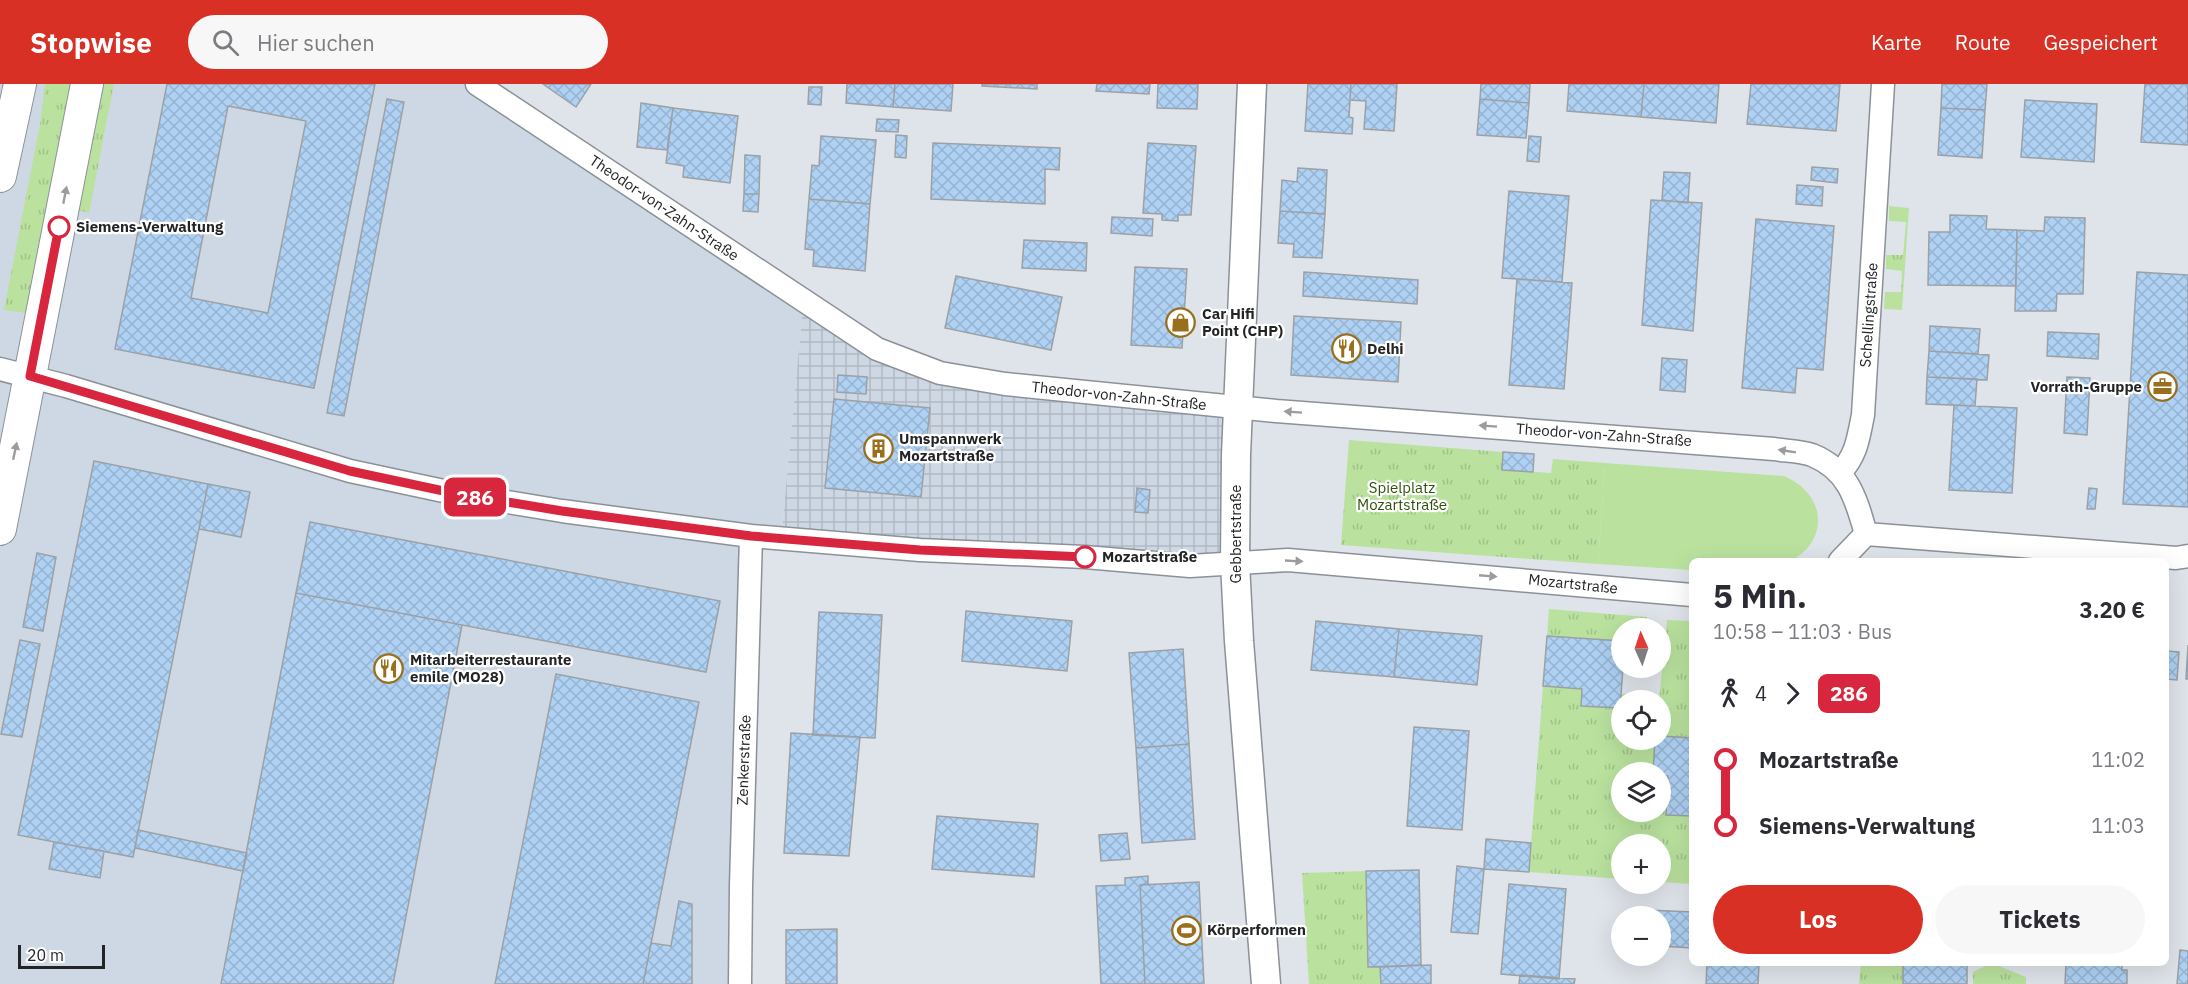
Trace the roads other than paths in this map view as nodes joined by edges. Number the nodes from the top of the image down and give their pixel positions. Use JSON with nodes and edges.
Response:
{"nodes":[{"id":1,"x":20,"y":84,"type":"edge"},
{"id":2,"x":87,"y":84,"type":"edge"},
{"id":3,"x":477,"y":84,"type":"edge"},
{"id":4,"x":1252,"y":84,"type":"edge"},
{"id":5,"x":1883,"y":84,"type":"edge"},
{"id":6,"x":0,"y":176,"type":"edge"},
{"id":7,"x":0,"y":369,"type":"edge"},
{"id":8,"x":30,"y":376,"type":"junction"},
{"id":9,"x":1239,"y":408,"type":"junction"},
{"id":10,"x":1840,"y":472,"type":"junction"},
{"id":11,"x":0,"y":529,"type":"edge"},
{"id":12,"x":1866,"y":534,"type":"junction"},
{"id":13,"x":751,"y":536,"type":"junction"},
{"id":14,"x":2188,"y":556,"type":"edge"},
{"id":15,"x":1843,"y":558,"type":"edge"},
{"id":16,"x":1235,"y":563,"type":"junction"},
{"id":17,"x":1689,"y":595,"type":"edge"},
{"id":18,"x":740,"y":984,"type":"edge"},
{"id":19,"x":1266,"y":984,"type":"edge"}],
"edges":[{"from":1,"to":6,"type":"main road"},
{"from":8,"to":2,"type":"main road","one_way":true},
{"from":3,"to":9,"type":"street","name":"Theodor-von-Zahn-Straße"},
{"from":4,"to":9,"type":"street","name":"Gebbertstraße"},
{"from":5,"to":10,"type":"street","name":"Schellingstraße"},
{"from":7,"to":8,"type":"street","name":"Mozartstraße"},
{"from":11,"to":8,"type":"main road","one_way":true},
{"from":8,"to":13,"type":"street","name":"Mozartstraße"},
{"from":10,"to":9,"type":"street","name":"Theodor-von-Zahn-Straße","one_way":true},
{"from":9,"to":16,"type":"street","name":"Gebbertstraße"},
{"from":10,"to":12,"type":"street"},
{"from":12,"to":14,"type":"street"},
{"from":12,"to":15,"type":"street"},
{"from":13,"to":16,"type":"street","name":"Mozartstraße"},
{"from":13,"to":18,"type":"street","name":"Zenkerstraße"},
{"from":16,"to":17,"type":"street","name":"Mozartstraße","one_way":true},
{"from":16,"to":19,"type":"street","name":"Gebbertstraße"}]}
